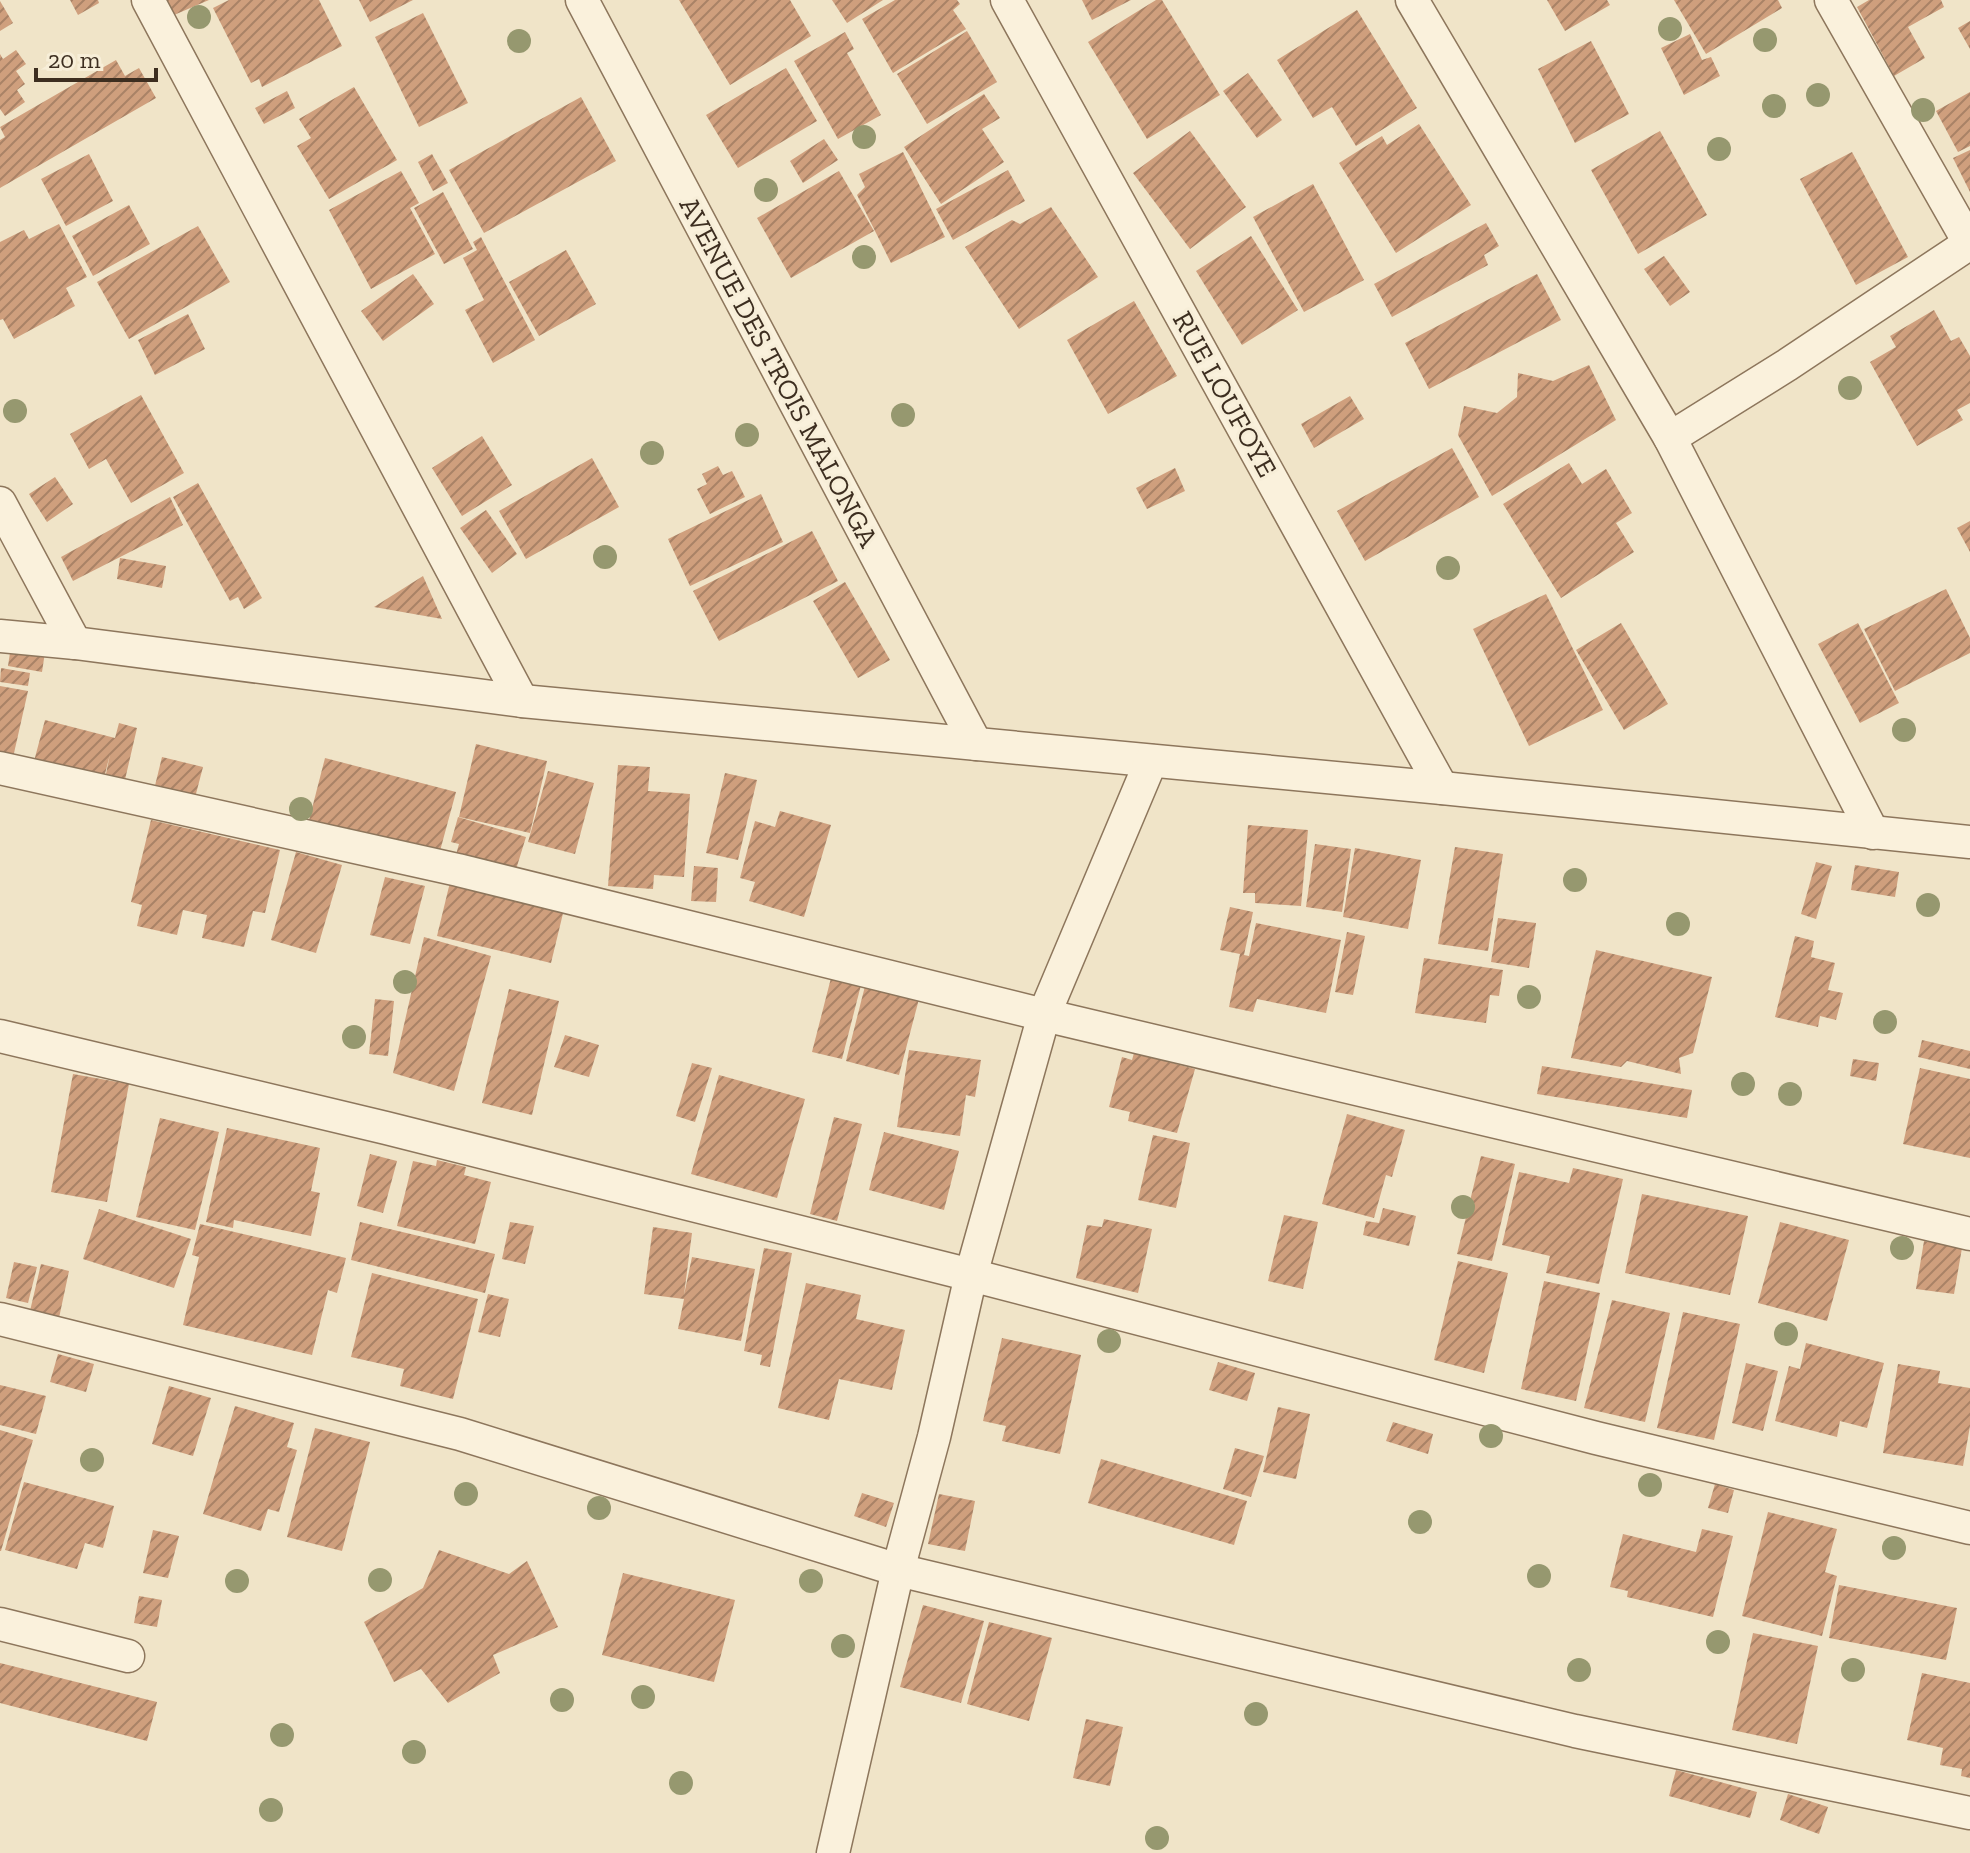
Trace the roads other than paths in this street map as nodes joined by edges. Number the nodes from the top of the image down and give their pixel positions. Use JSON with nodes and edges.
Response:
{"nodes":[{"id":1,"x":148,"y":0,"type":"edge"},
{"id":2,"x":582,"y":0,"type":"edge"},
{"id":3,"x":1007,"y":0,"type":"edge"},
{"id":4,"x":1412,"y":0,"type":"edge"},
{"id":5,"x":1831,"y":0,"type":"edge"},
{"id":6,"x":1970,"y":244,"type":"edge"},
{"id":7,"x":1670,"y":438,"type":"junction"},
{"id":8,"x":0,"y":503,"type":"edge"},
{"id":9,"x":0,"y":636,"type":"edge"},
{"id":10,"x":75,"y":643,"type":"junction"},
{"id":11,"x":522,"y":701,"type":"junction"},
{"id":12,"x":976,"y":744,"type":"junction"},
{"id":13,"x":1151,"y":761,"type":"junction"},
{"id":14,"x":0,"y":768,"type":"edge"},
{"id":15,"x":1442,"y":788,"type":"junction"},
{"id":16,"x":1873,"y":833,"type":"junction"},
{"id":17,"x":1970,"y":842,"type":"edge"},
{"id":18,"x":1044,"y":1015,"type":"junction"},
{"id":19,"x":0,"y":1036,"type":"edge"},
{"id":20,"x":1970,"y":1234,"type":"edge"},
{"id":21,"x":971,"y":1275,"type":"junction"},
{"id":22,"x":0,"y":1319,"type":"edge"},
{"id":23,"x":1970,"y":1528,"type":"edge"},
{"id":24,"x":898,"y":1570,"type":"junction"},
{"id":25,"x":0,"y":1624,"type":"edge"},
{"id":26,"x":128,"y":1656,"type":"dead end"},
{"id":27,"x":1970,"y":1813,"type":"edge"},
{"id":28,"x":833,"y":1853,"type":"edge"}],
"edges":[{"from":1,"to":11,"type":"street"},
{"from":2,"to":12,"type":"street","name":"AVENUE DES TROIS MALONGA"},
{"from":3,"to":15,"type":"street","name":"RUE LOUFOYE"},
{"from":4,"to":7,"type":"street"},
{"from":5,"to":6,"type":"street"},
{"from":6,"to":7,"type":"street"},
{"from":7,"to":16,"type":"street"},
{"from":8,"to":10,"type":"street"},
{"from":9,"to":10,"type":"street"},
{"from":10,"to":11,"type":"street"},
{"from":11,"to":12,"type":"street"},
{"from":12,"to":13,"type":"street"},
{"from":13,"to":15,"type":"street"},
{"from":13,"to":18,"type":"street"},
{"from":14,"to":18,"type":"street"},
{"from":15,"to":16,"type":"street"},
{"from":16,"to":17,"type":"street"},
{"from":18,"to":20,"type":"street"},
{"from":18,"to":21,"type":"street"},
{"from":19,"to":21,"type":"street"},
{"from":21,"to":23,"type":"street"},
{"from":21,"to":24,"type":"street"},
{"from":22,"to":24,"type":"street"},
{"from":24,"to":27,"type":"street"},
{"from":24,"to":28,"type":"street"},
{"from":25,"to":26,"type":"street"}]}
